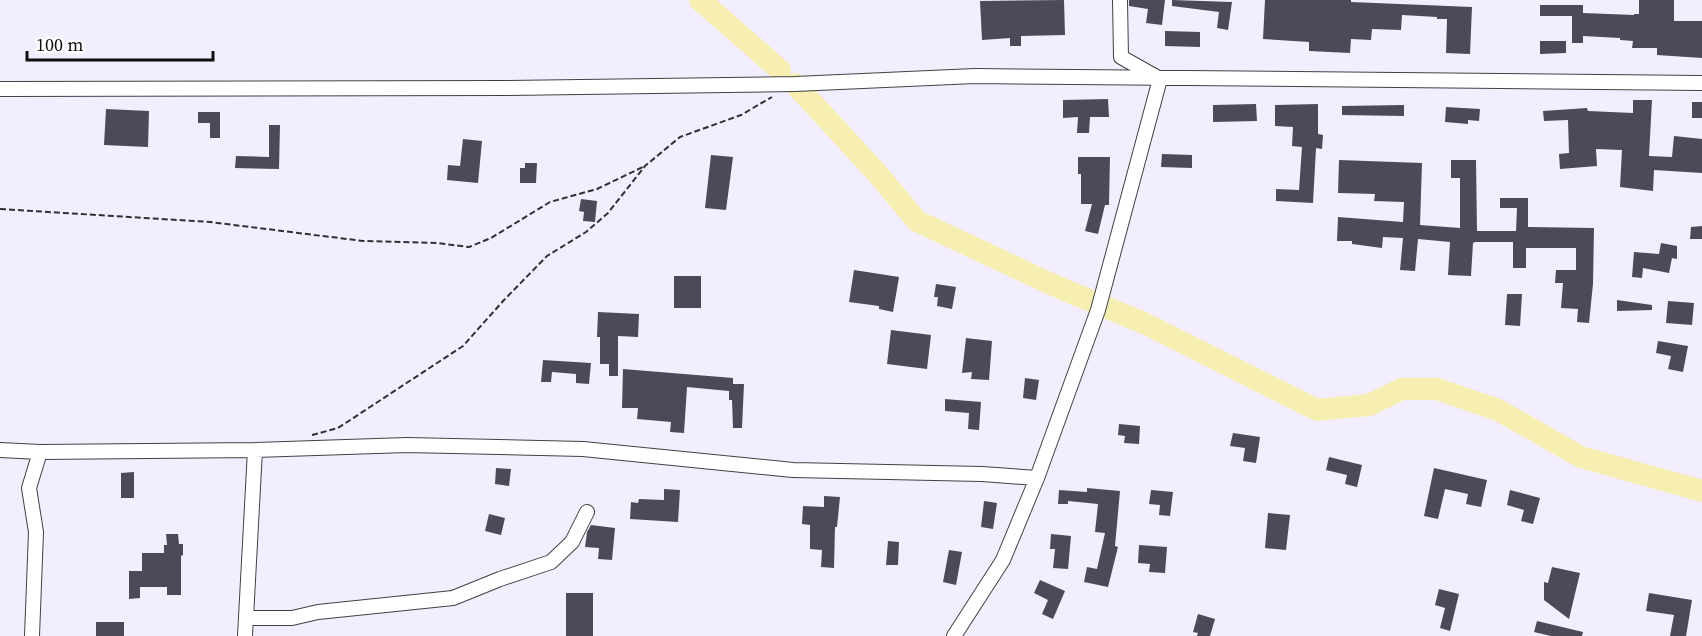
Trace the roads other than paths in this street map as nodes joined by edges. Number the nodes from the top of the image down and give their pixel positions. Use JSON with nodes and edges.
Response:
{"nodes":[{"id":1,"x":1120,"y":0,"type":"edge"},
{"id":2,"x":1160,"y":79,"type":"junction"},
{"id":3,"x":1702,"y":83,"type":"edge"},
{"id":4,"x":0,"y":89,"type":"edge"},
{"id":5,"x":0,"y":450,"type":"edge"},
{"id":6,"x":255,"y":450,"type":"junction"},
{"id":7,"x":40,"y":453,"type":"junction"},
{"id":8,"x":1037,"y":478,"type":"junction"},
{"id":9,"x":587,"y":512,"type":"dead end"},
{"id":10,"x":246,"y":618,"type":"junction"},
{"id":11,"x":32,"y":636,"type":"edge"},
{"id":12,"x":245,"y":636,"type":"edge"},
{"id":13,"x":954,"y":636,"type":"edge"}],
"edges":[{"from":1,"to":2,"type":"street"},
{"from":2,"to":3,"type":"street"},
{"from":2,"to":4,"type":"street"},
{"from":2,"to":8,"type":"street"},
{"from":5,"to":7,"type":"street"},
{"from":6,"to":7,"type":"street"},
{"from":6,"to":8,"type":"street"},
{"from":6,"to":10,"type":"street"},
{"from":7,"to":11,"type":"street"},
{"from":8,"to":13,"type":"street"},
{"from":9,"to":10,"type":"street"},
{"from":10,"to":12,"type":"street"}]}
